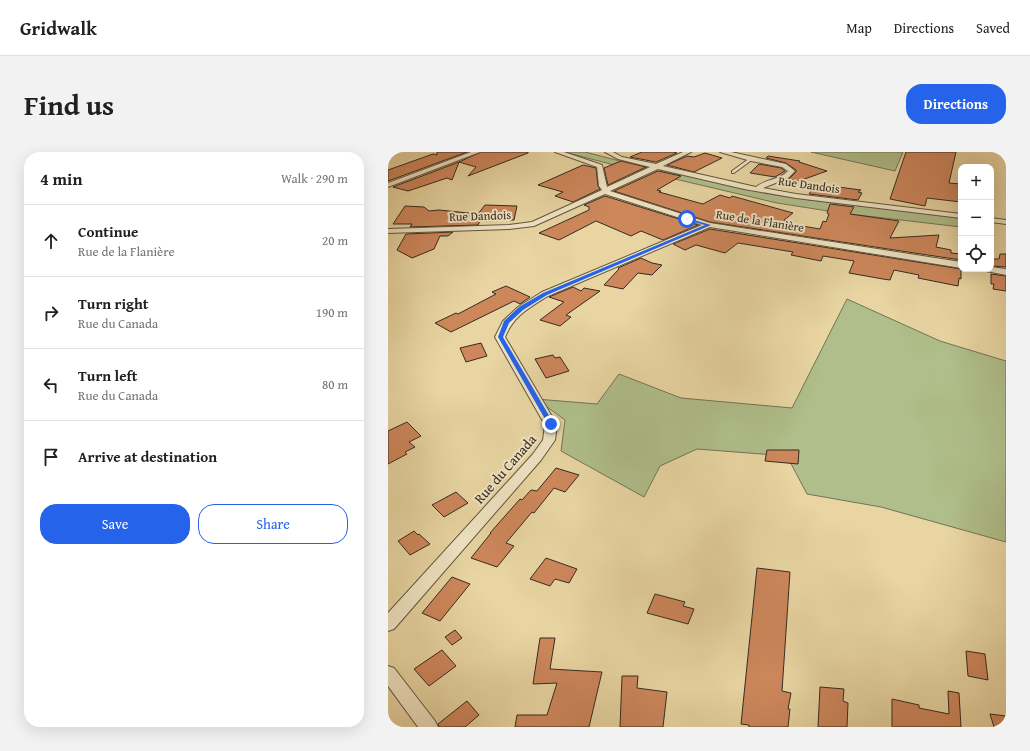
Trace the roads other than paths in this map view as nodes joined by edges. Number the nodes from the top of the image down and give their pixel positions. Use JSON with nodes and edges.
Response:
{"nodes":[{"id":1,"x":477,"y":152,"type":"edge"},
{"id":2,"x":558,"y":152,"type":"edge"},
{"id":3,"x":608,"y":152,"type":"edge"},
{"id":4,"x":688,"y":152,"type":"edge"},
{"id":5,"x":723,"y":152,"type":"edge"},
{"id":6,"x":751,"y":160,"type":"junction"},
{"id":7,"x":656,"y":166,"type":"junction"},
{"id":8,"x":733,"y":172,"type":"dead end"},
{"id":9,"x":388,"y":185,"type":"edge"},
{"id":10,"x":758,"y":189,"type":"junction"},
{"id":11,"x":605,"y":191,"type":"junction"},
{"id":12,"x":958,"y":216,"type":"edge"},
{"id":13,"x":994,"y":220,"type":"edge"},
{"id":14,"x":1006,"y":222,"type":"edge"},
{"id":15,"x":709,"y":225,"type":"junction"},
{"id":16,"x":388,"y":231,"type":"edge"},
{"id":17,"x":958,"y":265,"type":"edge"},
{"id":18,"x":994,"y":270,"type":"edge"},
{"id":19,"x":1006,"y":272,"type":"edge"},
{"id":20,"x":388,"y":624,"type":"edge"},
{"id":21,"x":388,"y":673,"type":"edge"},
{"id":22,"x":429,"y":727,"type":"edge"}],
"edges":[{"from":1,"to":9,"type":"street"},
{"from":2,"to":11,"type":"street"},
{"from":3,"to":7,"type":"street"},
{"from":4,"to":7,"type":"street","name":"Rue Dandois"},
{"from":5,"to":6,"type":"street"},
{"from":6,"to":8,"type":"lane"},
{"from":6,"to":10,"type":"street"},
{"from":7,"to":10,"type":"street","name":"Rue Dandois"},
{"from":7,"to":11,"type":"street","name":"Rue Dandois"},
{"from":10,"to":12,"type":"street","name":"Rue Dandois"},
{"from":11,"to":15,"type":"street","name":"Rue de la Flanière"},
{"from":11,"to":16,"type":"street","name":"Rue Dandois"},
{"from":13,"to":14,"type":"street"},
{"from":15,"to":17,"type":"street","name":"Rue de la Flanière"},
{"from":15,"to":20,"type":"street","name":"Rue du Canada"},
{"from":18,"to":19,"type":"street"},
{"from":21,"to":22,"type":"street"}]}
